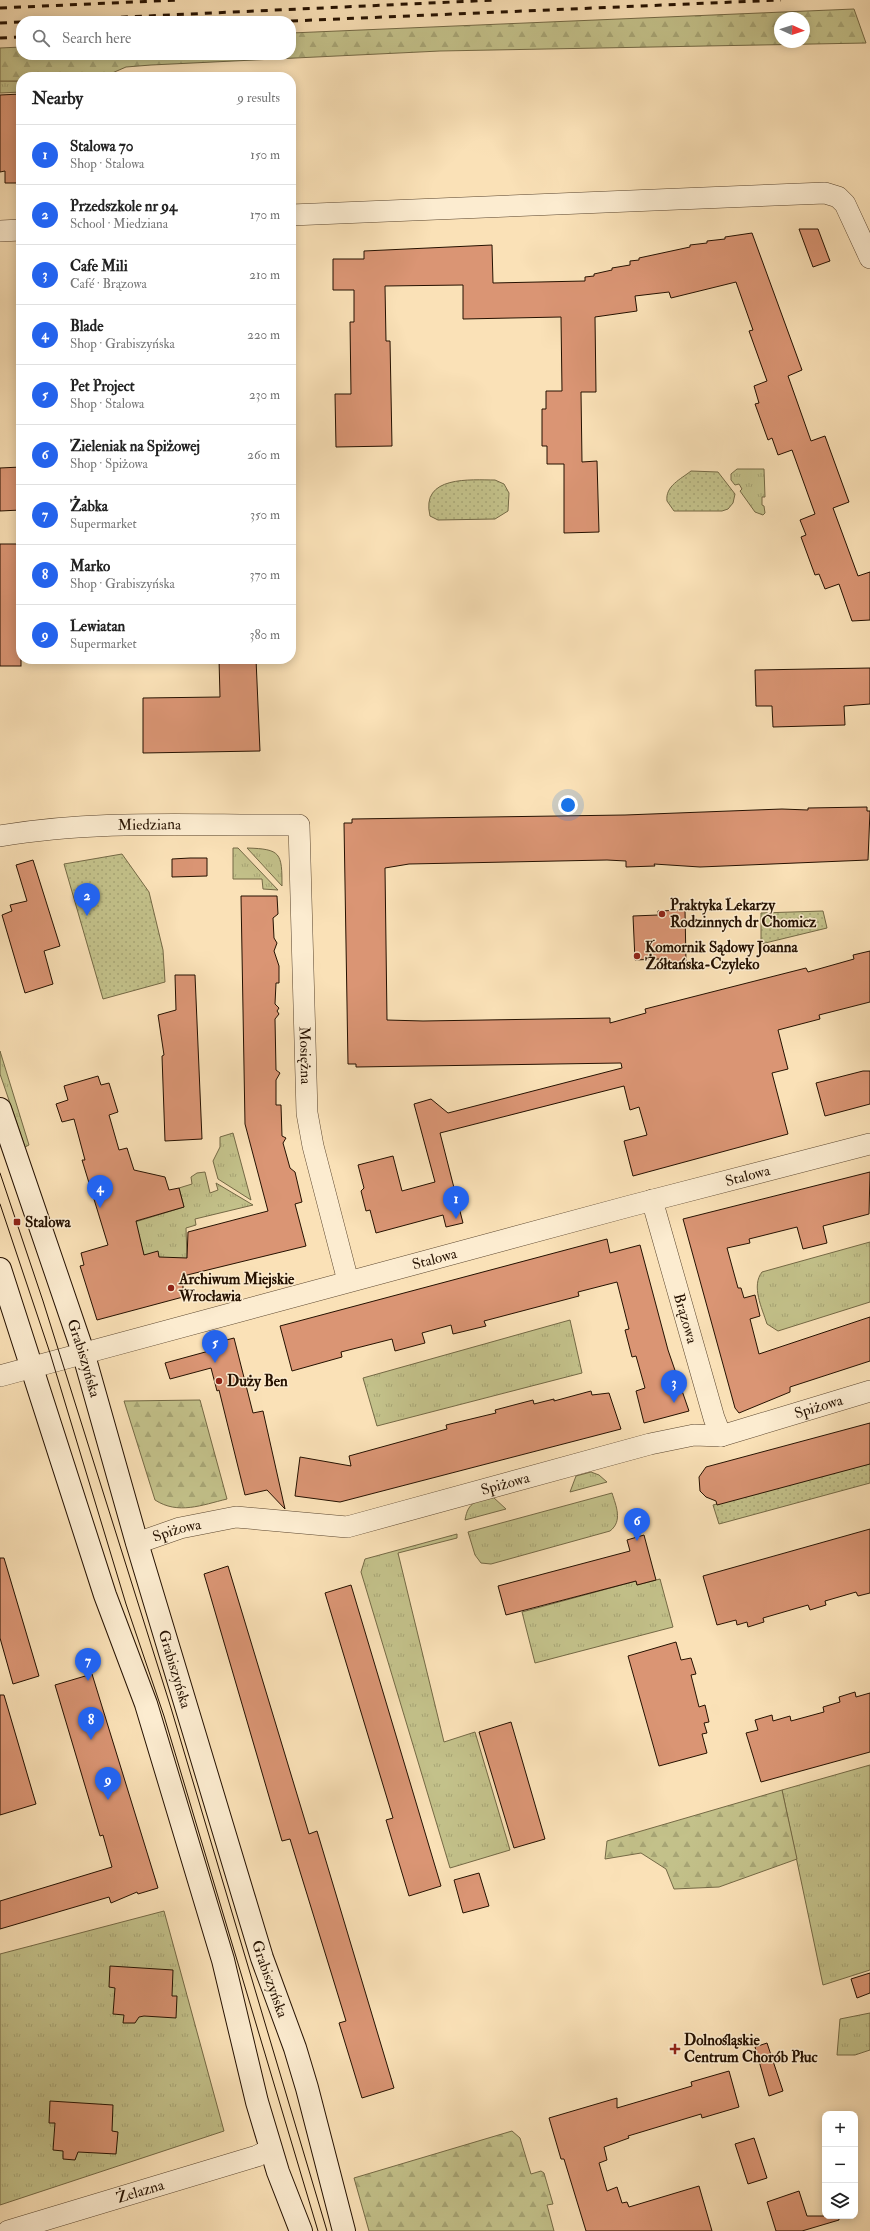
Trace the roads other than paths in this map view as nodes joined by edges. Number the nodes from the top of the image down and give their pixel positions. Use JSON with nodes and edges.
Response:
{"nodes":[{"id":1,"x":296,"y":215,"type":"edge"},
{"id":2,"x":16,"y":230,"type":"edge"},
{"id":3,"x":0,"y":231,"type":"edge"},
{"id":4,"x":870,"y":258,"type":"edge"},
{"id":5,"x":299,"y":826,"type":"joint"},
{"id":6,"x":0,"y":836,"type":"edge"},
{"id":7,"x":0,"y":1109,"type":"edge"},
{"id":8,"x":870,"y":1144,"type":"edge"},
{"id":9,"x":652,"y":1200,"type":"junction"},
{"id":10,"x":0,"y":1269,"type":"edge"},
{"id":11,"x":348,"y":1281,"type":"junction"},
{"id":12,"x":83,"y":1352,"type":"junction"},
{"id":13,"x":32,"y":1367,"type":"junction"},
{"id":14,"x":0,"y":1376,"type":"edge"},
{"id":15,"x":870,"y":1391,"type":"edge"},
{"id":16,"x":721,"y":1436,"type":"junction"},
{"id":17,"x":137,"y":1543,"type":"junction"},
{"id":18,"x":271,"y":2150,"type":"junction"},
{"id":19,"x":8,"y":2231,"type":"edge"},
{"id":20,"x":301,"y":2231,"type":"edge"},
{"id":21,"x":344,"y":2231,"type":"edge"}],
"edges":[{"from":1,"to":4,"type":"street"},
{"from":2,"to":3,"type":"street"},
{"from":5,"to":6,"type":"street","name":"Miedziana"},
{"from":5,"to":11,"type":"street","name":"Mosiężna"},
{"from":7,"to":12,"type":"main road","name":"Grabiszyńska"},
{"from":8,"to":9,"type":"street","name":"Stalowa"},
{"from":9,"to":11,"type":"street","name":"Stalowa"},
{"from":9,"to":16,"type":"street","name":"Brązowa"},
{"from":10,"to":13,"type":"main road"},
{"from":11,"to":12,"type":"street","name":"Stalowa"},
{"from":12,"to":13,"type":"street","name":"Stalowa"},
{"from":12,"to":17,"type":"main road","name":"Grabiszyńska"},
{"from":13,"to":14,"type":"street","name":"Stalowa"},
{"from":13,"to":18,"type":"main road"},
{"from":15,"to":16,"type":"street","name":"Spiżowa"},
{"from":16,"to":17,"type":"street","name":"Spiżowa"},
{"from":17,"to":21,"type":"main road","name":"Grabiszyńska"},
{"from":18,"to":19,"type":"street","name":"Żelazna"},
{"from":18,"to":20,"type":"main road"}]}
